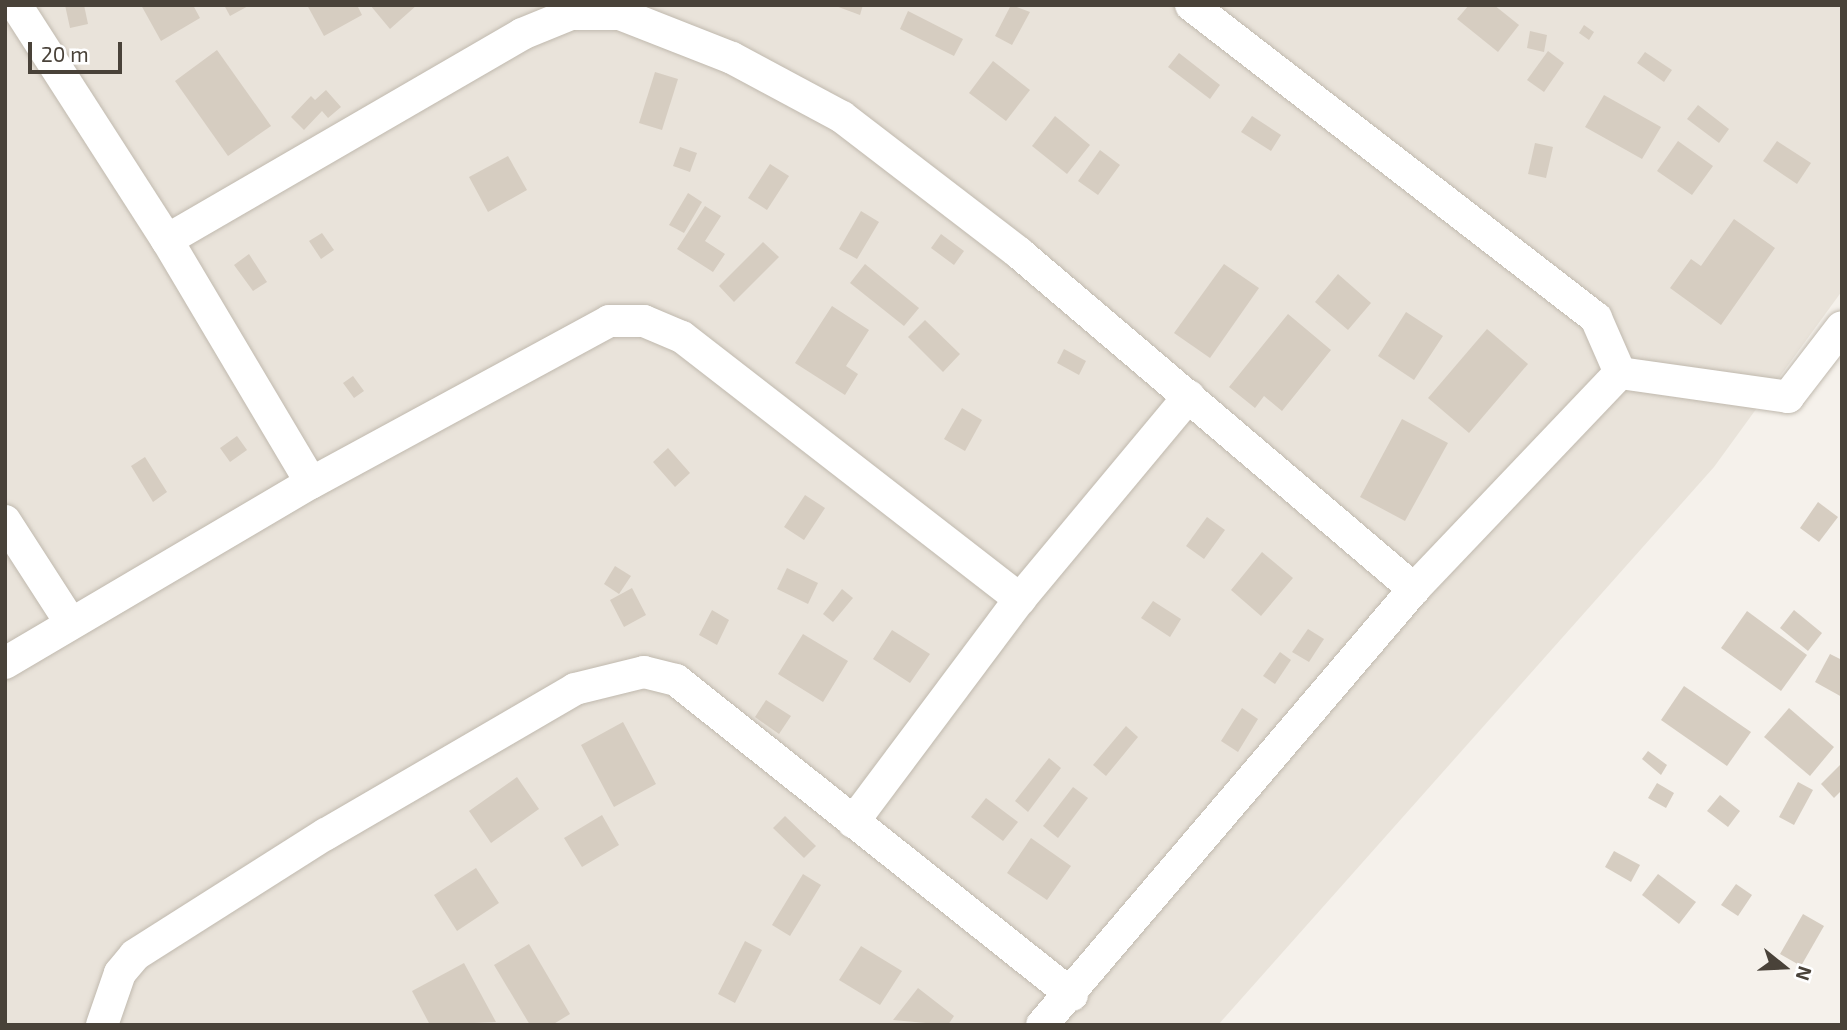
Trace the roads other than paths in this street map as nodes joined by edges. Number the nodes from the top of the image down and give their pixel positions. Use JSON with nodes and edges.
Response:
{"nodes":[{"id":1,"x":16,"y":5,"type":"edge"},
{"id":2,"x":1201,"y":8,"type":"edge"},
{"id":3,"x":167,"y":240,"type":"junction"},
{"id":4,"x":1842,"y":327,"type":"edge"},
{"id":5,"x":1620,"y":373,"type":"junction"},
{"id":6,"x":1189,"y":396,"type":"junction"},
{"id":7,"x":311,"y":483,"type":"junction"},
{"id":8,"x":5,"y":521,"type":"edge"},
{"id":9,"x":1414,"y":589,"type":"junction"},
{"id":10,"x":1020,"y":599,"type":"junction"},
{"id":11,"x":70,"y":621,"type":"junction"},
{"id":12,"x":5,"y":663,"type":"edge"},
{"id":13,"x":853,"y":822,"type":"junction"},
{"id":14,"x":1072,"y":995,"type":"junction"},
{"id":15,"x":102,"y":1025,"type":"edge"},
{"id":16,"x":1042,"y":1025,"type":"edge"}],
"edges":[{"from":1,"to":3,"type":"street"},
{"from":2,"to":5,"type":"street"},
{"from":3,"to":6,"type":"street"},
{"from":3,"to":7,"type":"street"},
{"from":4,"to":5,"type":"street"},
{"from":5,"to":9,"type":"street"},
{"from":6,"to":9,"type":"street"},
{"from":6,"to":10,"type":"street"},
{"from":7,"to":10,"type":"street"},
{"from":7,"to":11,"type":"street"},
{"from":8,"to":11,"type":"street"},
{"from":9,"to":14,"type":"street"},
{"from":10,"to":13,"type":"street"},
{"from":11,"to":12,"type":"street"},
{"from":13,"to":14,"type":"street"},
{"from":13,"to":15,"type":"street"},
{"from":14,"to":16,"type":"street"}]}
